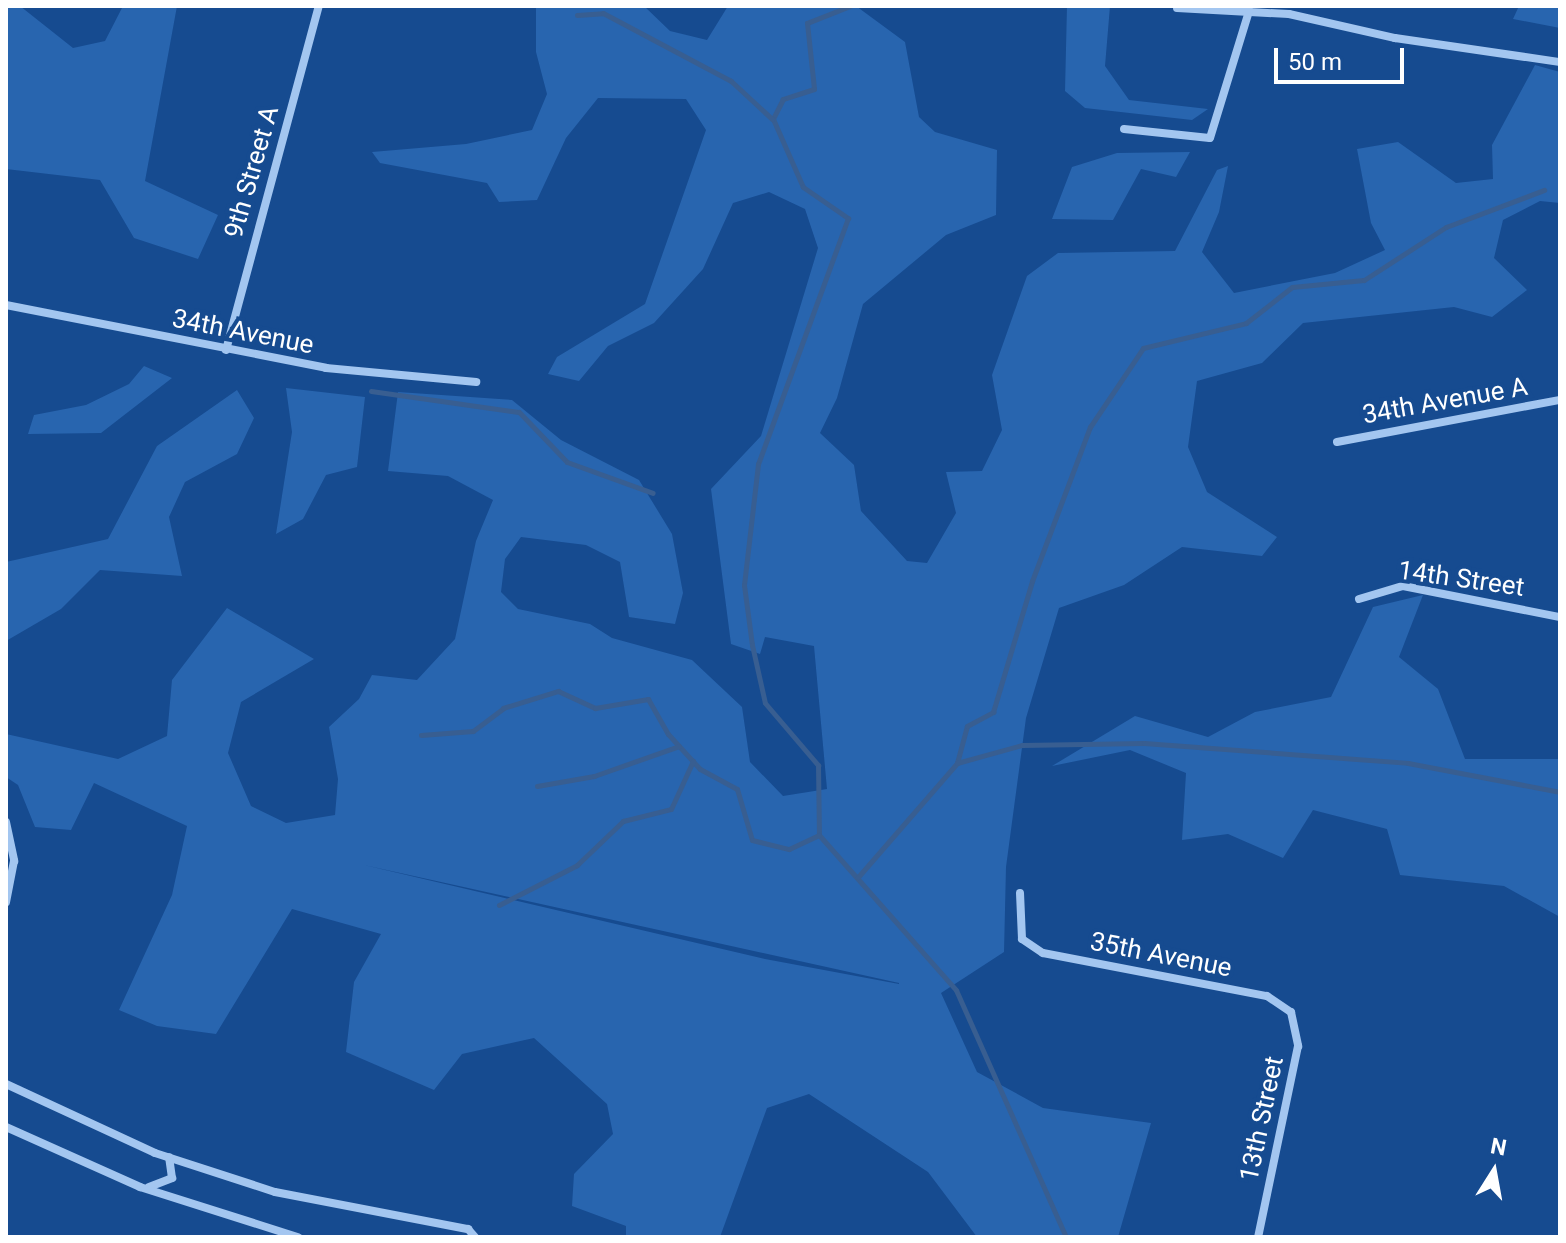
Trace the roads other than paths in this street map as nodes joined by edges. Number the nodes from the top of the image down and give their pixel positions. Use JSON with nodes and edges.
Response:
{"nodes":[{"id":1,"x":319,"y":6,"type":"edge"},
{"id":2,"x":1177,"y":8,"type":"dead end"},
{"id":3,"x":1249,"y":11,"type":"junction"},
{"id":4,"x":1560,"y":62,"type":"edge"},
{"id":5,"x":1124,"y":129,"type":"dead end"},
{"id":6,"x":6,"y":305,"type":"edge"},
{"id":7,"x":226,"y":350,"type":"junction"},
{"id":8,"x":476,"y":382,"type":"dead end"},
{"id":9,"x":1560,"y":400,"type":"edge"},
{"id":10,"x":1337,"y":442,"type":"dead end"},
{"id":11,"x":1359,"y":599,"type":"dead end"},
{"id":12,"x":1560,"y":617,"type":"edge"},
{"id":13,"x":6,"y":822,"type":"edge"},
{"id":14,"x":1020,"y":893,"type":"dead end"},
{"id":15,"x":6,"y":902,"type":"edge"},
{"id":16,"x":1291,"y":1012,"type":"joint"},
{"id":17,"x":6,"y":1084,"type":"edge"},
{"id":18,"x":6,"y":1127,"type":"edge"},
{"id":19,"x":169,"y":1157,"type":"junction"},
{"id":20,"x":140,"y":1187,"type":"junction"},
{"id":21,"x":298,"y":1237,"type":"edge"},
{"id":22,"x":475,"y":1237,"type":"edge"},
{"id":23,"x":1258,"y":1237,"type":"edge"}],
"edges":[{"from":1,"to":7,"type":"street","name":"9th Street A"},
{"from":2,"to":3,"type":"street"},
{"from":3,"to":4,"type":"street"},
{"from":3,"to":5,"type":"street"},
{"from":6,"to":7,"type":"street","name":"34th Avenue"},
{"from":7,"to":8,"type":"street","name":"34th Avenue"},
{"from":9,"to":10,"type":"street","name":"34th Avenue A"},
{"from":11,"to":12,"type":"street","name":"14th Street"},
{"from":13,"to":15,"type":"street"},
{"from":14,"to":16,"type":"street","name":"35th Avenue"},
{"from":16,"to":23,"type":"street","name":"13th Street"},
{"from":17,"to":19,"type":"street"},
{"from":18,"to":20,"type":"street"},
{"from":19,"to":20,"type":"street"},
{"from":19,"to":22,"type":"street"},
{"from":20,"to":21,"type":"street"}]}
